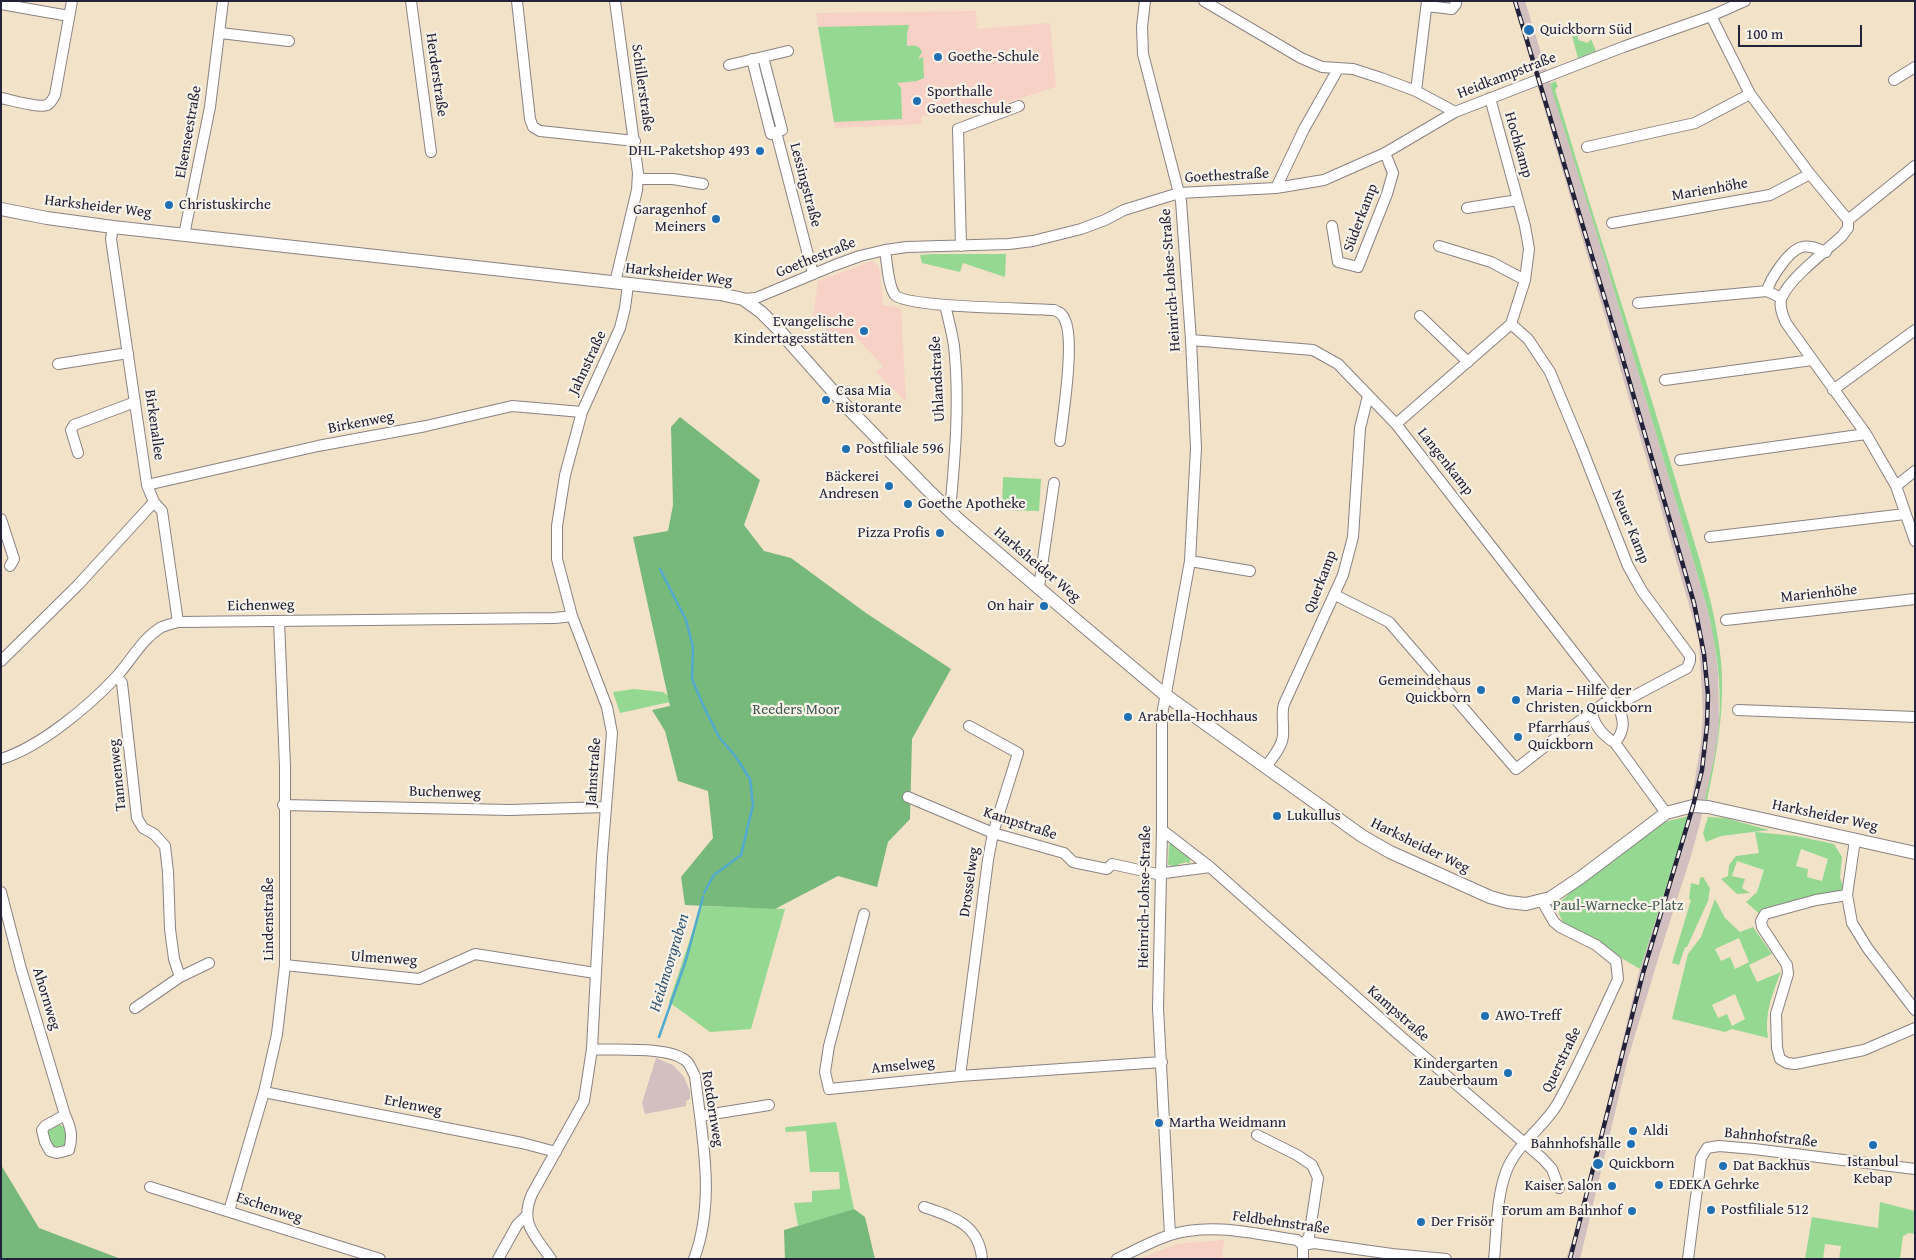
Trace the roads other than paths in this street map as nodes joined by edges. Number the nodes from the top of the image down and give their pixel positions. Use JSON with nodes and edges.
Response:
{"nodes":[{"id":1,"x":72,"y":1,"type":"edge"},
{"id":2,"x":223,"y":1,"type":"edge"},
{"id":3,"x":411,"y":1,"type":"edge"},
{"id":4,"x":517,"y":1,"type":"edge"},
{"id":5,"x":615,"y":1,"type":"edge"},
{"id":6,"x":1146,"y":1,"type":"edge"},
{"id":7,"x":1204,"y":1,"type":"edge"},
{"id":8,"x":1455,"y":1,"type":"edge"},
{"id":9,"x":1745,"y":1,"type":"edge"},
{"id":10,"x":1,"y":4,"type":"edge"},
{"id":11,"x":1427,"y":4,"type":"edge"},
{"id":12,"x":69,"y":16,"type":"junction"},
{"id":13,"x":1711,"y":16,"type":"junction"},
{"id":14,"x":220,"y":34,"type":"junction"},
{"id":15,"x":289,"y":41,"type":"dead end"},
{"id":16,"x":788,"y":51,"type":"dead end"},
{"id":17,"x":763,"y":57,"type":"junction"},
{"id":18,"x":752,"y":59,"type":"junction"},
{"id":19,"x":729,"y":65,"type":"dead end"},
{"id":20,"x":1915,"y":67,"type":"edge"},
{"id":21,"x":1338,"y":69,"type":"junction"},
{"id":22,"x":1894,"y":80,"type":"dead end"},
{"id":23,"x":1416,"y":91,"type":"junction"},
{"id":24,"x":1750,"y":94,"type":"junction"},
{"id":25,"x":1,"y":98,"type":"edge"},
{"id":26,"x":1490,"y":98,"type":"junction"},
{"id":27,"x":1018,"y":106,"type":"dead end"},
{"id":28,"x":1454,"y":112,"type":"junction"},
{"id":29,"x":776,"y":132,"type":"junction"},
{"id":30,"x":635,"y":140,"type":"junction"},
{"id":31,"x":1587,"y":147,"type":"dead end"},
{"id":32,"x":431,"y":152,"type":"dead end"},
{"id":33,"x":1385,"y":153,"type":"junction"},
{"id":34,"x":1915,"y":166,"type":"edge"},
{"id":35,"x":1810,"y":174,"type":"junction"},
{"id":36,"x":638,"y":179,"type":"junction"},
{"id":37,"x":703,"y":184,"type":"dead end"},
{"id":38,"x":1276,"y":188,"type":"junction"},
{"id":39,"x":1180,"y":193,"type":"junction"},
{"id":40,"x":1518,"y":200,"type":"junction"},
{"id":41,"x":1467,"y":208,"type":"dead end"},
{"id":42,"x":1,"y":209,"type":"edge"},
{"id":43,"x":1848,"y":220,"type":"junction"},
{"id":44,"x":1612,"y":223,"type":"dead end"},
{"id":45,"x":1332,"y":226,"type":"dead end"},
{"id":46,"x":113,"y":227,"type":"junction"},
{"id":47,"x":184,"y":235,"type":"junction"},
{"id":48,"x":962,"y":246,"type":"junction"},
{"id":49,"x":1439,"y":246,"type":"dead end"},
{"id":50,"x":884,"y":250,"type":"junction"},
{"id":51,"x":1826,"y":252,"type":"junction"},
{"id":52,"x":813,"y":274,"type":"junction"},
{"id":53,"x":1525,"y":280,"type":"junction"},
{"id":54,"x":621,"y":284,"type":"junction"},
{"id":55,"x":1768,"y":291,"type":"junction"},
{"id":56,"x":1781,"y":298,"type":"junction"},
{"id":57,"x":744,"y":299,"type":"junction"},
{"id":58,"x":1638,"y":303,"type":"dead end"},
{"id":59,"x":945,"y":305,"type":"junction"},
{"id":60,"x":1420,"y":316,"type":"dead end"},
{"id":61,"x":1510,"y":324,"type":"junction"},
{"id":62,"x":1915,"y":330,"type":"edge"},
{"id":63,"x":1191,"y":340,"type":"junction"},
{"id":64,"x":128,"y":353,"type":"junction"},
{"id":65,"x":1812,"y":360,"type":"junction"},
{"id":66,"x":1468,"y":362,"type":"junction"},
{"id":67,"x":58,"y":364,"type":"dead end"},
{"id":68,"x":1665,"y":380,"type":"dead end"},
{"id":69,"x":1833,"y":390,"type":"junction"},
{"id":70,"x":1368,"y":396,"type":"junction"},
{"id":71,"x":135,"y":402,"type":"junction"},
{"id":72,"x":582,"y":412,"type":"junction"},
{"id":73,"x":1396,"y":424,"type":"junction"},
{"id":74,"x":1866,"y":434,"type":"junction"},
{"id":75,"x":1060,"y":441,"type":"dead end"},
{"id":76,"x":78,"y":453,"type":"dead end"},
{"id":77,"x":1680,"y":460,"type":"dead end"},
{"id":78,"x":1915,"y":471,"type":"edge"},
{"id":79,"x":1054,"y":484,"type":"dead end"},
{"id":80,"x":147,"y":485,"type":"junction"},
{"id":81,"x":1896,"y":486,"type":"junction"},
{"id":82,"x":154,"y":502,"type":"junction"},
{"id":83,"x":950,"y":511,"type":"junction"},
{"id":84,"x":1905,"y":514,"type":"junction"},
{"id":85,"x":1,"y":519,"type":"edge"},
{"id":86,"x":1710,"y":538,"type":"dead end"},
{"id":87,"x":1915,"y":541,"type":"edge"},
{"id":88,"x":1190,"y":561,"type":"junction"},
{"id":89,"x":10,"y":566,"type":"dead end"},
{"id":90,"x":1250,"y":571,"type":"dead end"},
{"id":91,"x":1039,"y":587,"type":"junction"},
{"id":92,"x":1335,"y":595,"type":"junction"},
{"id":93,"x":1915,"y":599,"type":"edge"},
{"id":94,"x":572,"y":616,"type":"junction"},
{"id":95,"x":1726,"y":620,"type":"dead end"},
{"id":96,"x":279,"y":621,"type":"junction"},
{"id":97,"x":178,"y":622,"type":"junction"},
{"id":98,"x":1,"y":661,"type":"edge"},
{"id":99,"x":117,"y":677,"type":"junction"},
{"id":100,"x":1164,"y":694,"type":"junction"},
{"id":101,"x":1615,"y":705,"type":"junction"},
{"id":102,"x":1738,"y":710,"type":"dead end"},
{"id":103,"x":1592,"y":712,"type":"junction"},
{"id":104,"x":1915,"y":717,"type":"edge"},
{"id":105,"x":969,"y":726,"type":"dead end"},
{"id":106,"x":1615,"y":743,"type":"junction"},
{"id":107,"x":1,"y":759,"type":"edge"},
{"id":108,"x":1266,"y":767,"type":"junction"},
{"id":109,"x":908,"y":797,"type":"dead end"},
{"id":110,"x":283,"y":805,"type":"junction"},
{"id":111,"x":606,"y":807,"type":"junction"},
{"id":112,"x":1666,"y":813,"type":"junction"},
{"id":113,"x":1162,"y":830,"type":"junction"},
{"id":114,"x":993,"y":833,"type":"junction"},
{"id":115,"x":1855,"y":840,"type":"junction"},
{"id":116,"x":1915,"y":853,"type":"edge"},
{"id":117,"x":1210,"y":867,"type":"junction"},
{"id":118,"x":1161,"y":872,"type":"junction"},
{"id":119,"x":1,"y":892,"type":"edge"},
{"id":120,"x":1847,"y":895,"type":"junction"},
{"id":121,"x":1542,"y":900,"type":"junction"},
{"id":122,"x":864,"y":914,"type":"dead end"},
{"id":123,"x":209,"y":963,"type":"dead end"},
{"id":124,"x":285,"y":965,"type":"junction"},
{"id":125,"x":596,"y":973,"type":"junction"},
{"id":126,"x":180,"y":977,"type":"junction"},
{"id":127,"x":135,"y":1008,"type":"dead end"},
{"id":128,"x":1915,"y":1010,"type":"edge"},
{"id":129,"x":1915,"y":1028,"type":"edge"},
{"id":130,"x":592,"y":1048,"type":"junction"},
{"id":131,"x":1162,"y":1062,"type":"junction"},
{"id":132,"x":960,"y":1076,"type":"junction"},
{"id":133,"x":264,"y":1092,"type":"junction"},
{"id":134,"x":769,"y":1105,"type":"dead end"},
{"id":135,"x":66,"y":1115,"type":"dead end"},
{"id":136,"x":700,"y":1116,"type":"junction"},
{"id":137,"x":1257,"y":1136,"type":"dead end"},
{"id":138,"x":1524,"y":1144,"type":"junction"},
{"id":139,"x":556,"y":1152,"type":"junction"},
{"id":140,"x":1915,"y":1169,"type":"edge"},
{"id":141,"x":150,"y":1187,"type":"dead end"},
{"id":142,"x":1559,"y":1188,"type":"dead end"},
{"id":143,"x":924,"y":1207,"type":"dead end"},
{"id":144,"x":229,"y":1211,"type":"junction"},
{"id":145,"x":526,"y":1216,"type":"junction"},
{"id":146,"x":1170,"y":1235,"type":"junction"},
{"id":147,"x":1304,"y":1244,"type":"junction"},
{"id":148,"x":380,"y":1259,"type":"edge"},
{"id":149,"x":498,"y":1259,"type":"edge"},
{"id":150,"x":550,"y":1259,"type":"edge"},
{"id":151,"x":694,"y":1259,"type":"edge"},
{"id":152,"x":982,"y":1259,"type":"edge"},
{"id":153,"x":1117,"y":1259,"type":"edge"},
{"id":154,"x":1303,"y":1259,"type":"edge"},
{"id":155,"x":1446,"y":1259,"type":"edge"},
{"id":156,"x":1494,"y":1259,"type":"edge"},
{"id":157,"x":1688,"y":1259,"type":"edge"}],
"edges":[{"from":1,"to":12,"type":"street"},
{"from":2,"to":14,"type":"street","name":"Elsenseestraße"},
{"from":3,"to":32,"type":"street","name":"Herderstraße"},
{"from":4,"to":30,"type":"street"},
{"from":5,"to":30,"type":"street","name":"Schillerstraße"},
{"from":6,"to":39,"type":"street","name":"Heinrich-Lohse-Straße"},
{"from":7,"to":21,"type":"street","name":"Heidkampstraße"},
{"from":8,"to":11,"type":"street"},
{"from":9,"to":13,"type":"street","name":"Heidkampstraße"},
{"from":10,"to":12,"type":"street"},
{"from":11,"to":23,"type":"street"},
{"from":12,"to":25,"type":"street"},
{"from":13,"to":24,"type":"street"},
{"from":13,"to":26,"type":"street","name":"Heidkampstraße"},
{"from":14,"to":15,"type":"street"},
{"from":14,"to":47,"type":"street","name":"Elsenseestraße"},
{"from":16,"to":17,"type":"street"},
{"from":17,"to":18,"type":"street"},
{"from":17,"to":29,"type":"street","name":"Lessingstraße"},
{"from":18,"to":19,"type":"street"},
{"from":18,"to":29,"type":"street","name":"Lessingstraße"},
{"from":20,"to":22,"type":"street"},
{"from":21,"to":23,"type":"street","name":"Heidkampstraße"},
{"from":21,"to":38,"type":"street"},
{"from":23,"to":28,"type":"street","name":"Heidkampstraße"},
{"from":24,"to":31,"type":"street"},
{"from":24,"to":35,"type":"street"},
{"from":26,"to":28,"type":"street","name":"Heidkampstraße"},
{"from":26,"to":40,"type":"street","name":"Hochkamp"},
{"from":27,"to":48,"type":"street"},
{"from":28,"to":33,"type":"street","name":"Goethestraße"},
{"from":29,"to":52,"type":"street","name":"Lessingstraße"},
{"from":30,"to":36,"type":"street","name":"Schillerstraße"},
{"from":33,"to":38,"type":"street","name":"Goethestraße"},
{"from":33,"to":45,"type":"street","name":"Süderkamp"},
{"from":34,"to":43,"type":"street"},
{"from":35,"to":43,"type":"street"},
{"from":35,"to":44,"type":"street","name":"Marienhöhe"},
{"from":36,"to":37,"type":"street"},
{"from":36,"to":54,"type":"street","name":"Schillerstraße"},
{"from":38,"to":39,"type":"street","name":"Goethestraße"},
{"from":39,"to":48,"type":"street","name":"Goethestraße"},
{"from":39,"to":63,"type":"street","name":"Heinrich-Lohse-Straße"},
{"from":40,"to":41,"type":"street","name":"Hochkamp"},
{"from":40,"to":53,"type":"street","name":"Hochkamp"},
{"from":42,"to":46,"type":"main road","name":"Harksheider Weg"},
{"from":43,"to":51,"type":"street"},
{"from":46,"to":47,"type":"main road","name":"Harksheider Weg"},
{"from":46,"to":64,"type":"street","name":"Birkenallee"},
{"from":47,"to":54,"type":"main road","name":"Harksheider Weg"},
{"from":48,"to":50,"type":"street","name":"Goethestraße"},
{"from":49,"to":53,"type":"street"},
{"from":50,"to":52,"type":"street","name":"Goethestraße"},
{"from":50,"to":59,"type":"street"},
{"from":51,"to":55,"type":"street"},
{"from":51,"to":56,"type":"street"},
{"from":52,"to":57,"type":"street","name":"Goethestraße"},
{"from":53,"to":61,"type":"street","name":"Hochkamp"},
{"from":54,"to":57,"type":"main road","name":"Harksheider Weg"},
{"from":54,"to":72,"type":"street","name":"Jahnstraße"},
{"from":55,"to":56,"type":"street"},
{"from":55,"to":58,"type":"street"},
{"from":56,"to":65,"type":"street"},
{"from":57,"to":83,"type":"main road","name":"Harksheider Weg"},
{"from":59,"to":75,"type":"street"},
{"from":59,"to":83,"type":"street","name":"Uhlandstraße"},
{"from":60,"to":66,"type":"street"},
{"from":61,"to":66,"type":"street","name":"Hochkamp"},
{"from":61,"to":101,"type":"street","name":"Neuer Kamp"},
{"from":62,"to":69,"type":"street"},
{"from":63,"to":70,"type":"street","name":"Langenkamp"},
{"from":63,"to":88,"type":"street","name":"Heinrich-Lohse-Straße"},
{"from":64,"to":67,"type":"street"},
{"from":64,"to":71,"type":"street","name":"Birkenallee"},
{"from":65,"to":68,"type":"street"},
{"from":65,"to":69,"type":"street"},
{"from":66,"to":73,"type":"street","name":"Hochkamp"},
{"from":69,"to":74,"type":"street"},
{"from":70,"to":73,"type":"street","name":"Langenkamp"},
{"from":70,"to":92,"type":"street","name":"Querkamp"},
{"from":71,"to":76,"type":"street"},
{"from":71,"to":80,"type":"street","name":"Birkenallee"},
{"from":72,"to":80,"type":"street","name":"Birkenweg"},
{"from":72,"to":94,"type":"street","name":"Jahnstraße"},
{"from":73,"to":101,"type":"street","name":"Langenkamp"},
{"from":74,"to":77,"type":"street"},
{"from":74,"to":81,"type":"street"},
{"from":78,"to":81,"type":"street"},
{"from":79,"to":91,"type":"street"},
{"from":80,"to":82,"type":"street","name":"Birkenallee"},
{"from":81,"to":84,"type":"street"},
{"from":82,"to":97,"type":"street","name":"Birkenallee"},
{"from":82,"to":98,"type":"street"},
{"from":83,"to":91,"type":"main road","name":"Harksheider Weg"},
{"from":84,"to":86,"type":"street"},
{"from":84,"to":87,"type":"street"},
{"from":85,"to":89,"type":"street"},
{"from":88,"to":90,"type":"street"},
{"from":88,"to":100,"type":"street","name":"Heinrich-Lohse-Straße"},
{"from":91,"to":100,"type":"main road","name":"Harksheider Weg"},
{"from":92,"to":103,"type":"street"},
{"from":92,"to":108,"type":"street","name":"Querkamp"},
{"from":93,"to":95,"type":"street","name":"Marienhöhe"},
{"from":94,"to":96,"type":"street","name":"Eichenweg"},
{"from":94,"to":111,"type":"street","name":"Jahnstraße"},
{"from":96,"to":97,"type":"street","name":"Eichenweg"},
{"from":96,"to":110,"type":"street","name":"Lindenstraße"},
{"from":97,"to":99,"type":"street","name":"Eichenweg"},
{"from":99,"to":107,"type":"street","name":"Eichenweg"},
{"from":99,"to":126,"type":"street","name":"Tannenweg"},
{"from":100,"to":108,"type":"main road","name":"Harksheider Weg"},
{"from":100,"to":113,"type":"street","name":"Heinrich-Lohse-Straße"},
{"from":101,"to":103,"type":"street"},
{"from":101,"to":106,"type":"street","name":"Langenkamp"},
{"from":102,"to":104,"type":"street"},
{"from":103,"to":106,"type":"street"},
{"from":105,"to":114,"type":"street","name":"Drosselweg"},
{"from":106,"to":112,"type":"street"},
{"from":108,"to":121,"type":"main road","name":"Harksheider Weg"},
{"from":109,"to":114,"type":"street","name":"Kampstraße"},
{"from":110,"to":111,"type":"street","name":"Buchenweg"},
{"from":110,"to":124,"type":"street","name":"Lindenstraße"},
{"from":111,"to":125,"type":"street","name":"Jahnstraße"},
{"from":112,"to":115,"type":"main road","name":"Harksheider Weg"},
{"from":112,"to":121,"type":"main road","name":"Harksheider Weg"},
{"from":113,"to":117,"type":"street","name":"Kampstraße"},
{"from":113,"to":118,"type":"street","name":"Heinrich-Lohse-Straße"},
{"from":114,"to":118,"type":"street","name":"Kampstraße"},
{"from":114,"to":132,"type":"street","name":"Drosselweg"},
{"from":115,"to":116,"type":"main road","name":"Harksheider Weg"},
{"from":115,"to":120,"type":"street"},
{"from":117,"to":118,"type":"street","name":"Kampstraße"},
{"from":117,"to":138,"type":"street","name":"Kampstraße"},
{"from":118,"to":131,"type":"street","name":"Heinrich-Lohse-Straße"},
{"from":119,"to":135,"type":"street","name":"Ahornweg"},
{"from":120,"to":128,"type":"street"},
{"from":120,"to":129,"type":"street"},
{"from":121,"to":138,"type":"street","name":"Querstraße"},
{"from":122,"to":132,"type":"street","name":"Amselweg"},
{"from":123,"to":126,"type":"street"},
{"from":124,"to":125,"type":"street","name":"Ulmenweg"},
{"from":124,"to":133,"type":"street","name":"Lindenstraße"},
{"from":125,"to":130,"type":"street","name":"Jahnstraße"},
{"from":126,"to":127,"type":"street"},
{"from":130,"to":136,"type":"street","name":"Rotdornweg"},
{"from":130,"to":139,"type":"street","name":"Jahnstraße"},
{"from":131,"to":132,"type":"street","name":"Amselweg"},
{"from":131,"to":146,"type":"street","name":"Heinrich-Lohse-Straße"},
{"from":133,"to":139,"type":"street","name":"Erlenweg"},
{"from":133,"to":144,"type":"street","name":"Lindenstraße"},
{"from":134,"to":136,"type":"street"},
{"from":136,"to":151,"type":"street","name":"Rotdornweg"},
{"from":137,"to":147,"type":"street"},
{"from":138,"to":142,"type":"street","name":"Kampstraße"},
{"from":138,"to":156,"type":"street","name":"Querstraße"},
{"from":139,"to":145,"type":"street","name":"Jahnstraße"},
{"from":140,"to":157,"type":"street","name":"Bahnhofstraße"},
{"from":141,"to":144,"type":"street","name":"Eschenweg"},
{"from":143,"to":152,"type":"street"},
{"from":144,"to":148,"type":"street","name":"Eschenweg"},
{"from":145,"to":149,"type":"street"},
{"from":145,"to":150,"type":"street"},
{"from":146,"to":147,"type":"street","name":"Feldbehnstraße"},
{"from":146,"to":153,"type":"street","name":"Feldbehnstraße"},
{"from":147,"to":154,"type":"street"},
{"from":147,"to":155,"type":"street","name":"Feldbehnstraße"}]}
